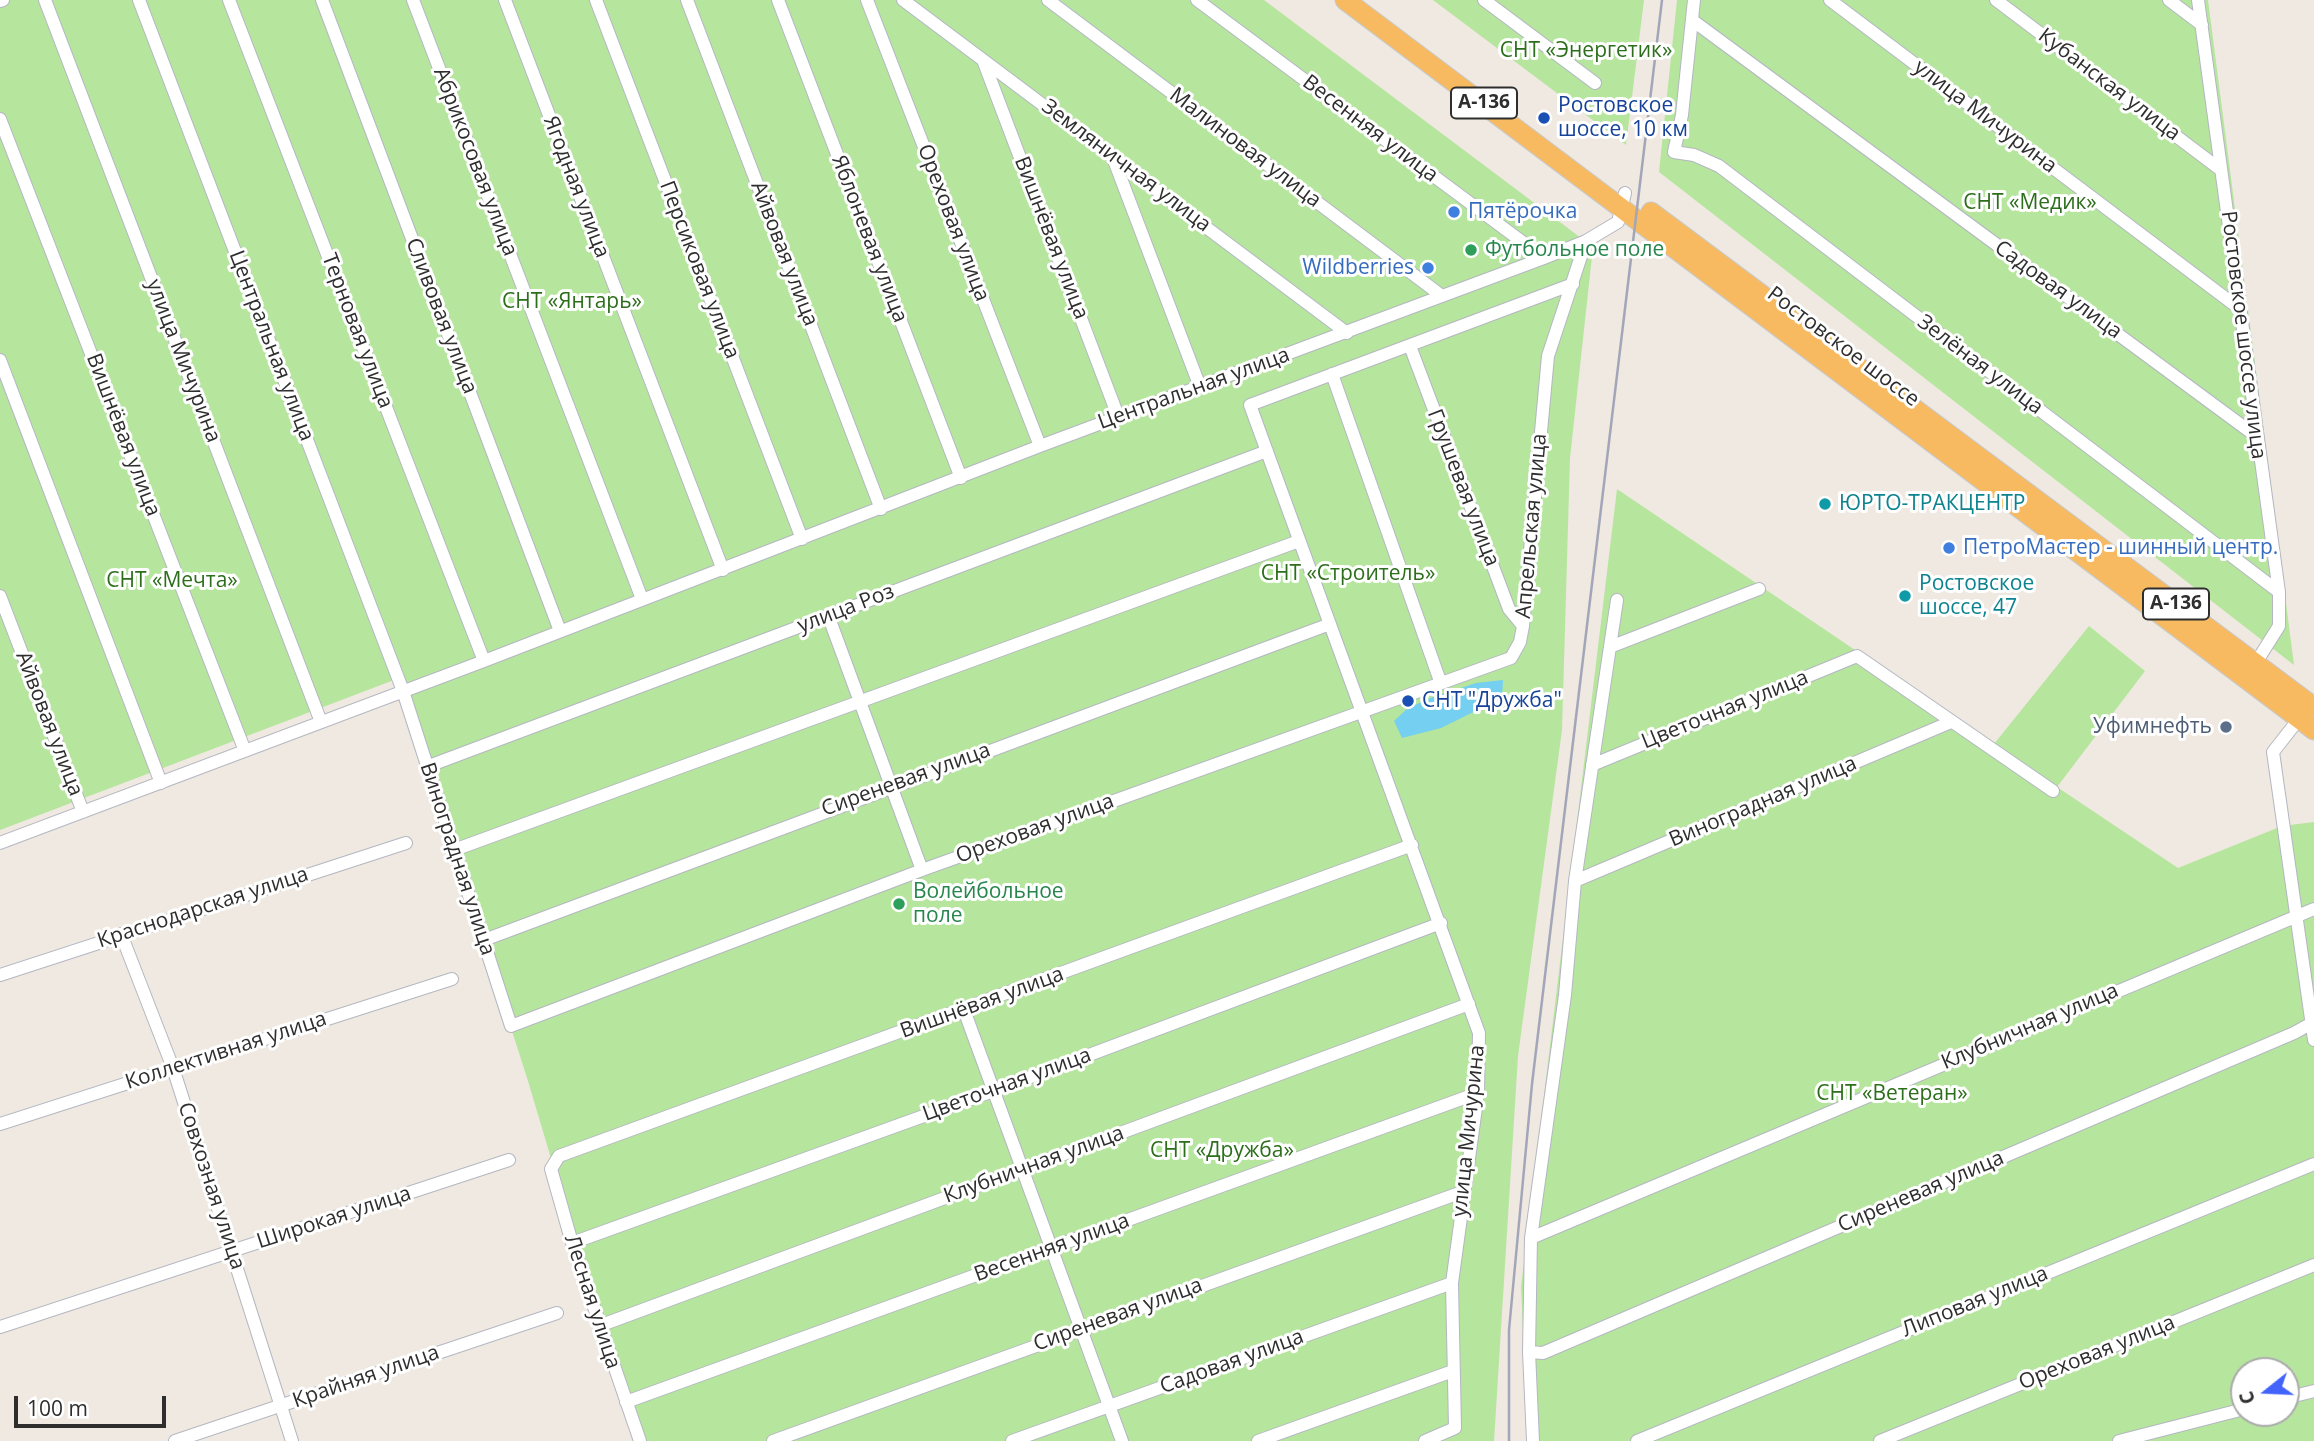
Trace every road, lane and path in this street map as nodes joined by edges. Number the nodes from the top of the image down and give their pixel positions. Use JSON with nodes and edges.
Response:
{"nodes":[{"id":1,"x":46,"y":0,"type":"edge"},
{"id":2,"x":139,"y":0,"type":"edge"},
{"id":3,"x":229,"y":0,"type":"edge"},
{"id":4,"x":322,"y":0,"type":"edge"},
{"id":5,"x":413,"y":0,"type":"edge"},
{"id":6,"x":505,"y":0,"type":"edge"},
{"id":7,"x":596,"y":0,"type":"edge"},
{"id":8,"x":687,"y":0,"type":"edge"},
{"id":9,"x":778,"y":0,"type":"edge"},
{"id":10,"x":867,"y":0,"type":"edge"},
{"id":11,"x":903,"y":0,"type":"edge"},
{"id":12,"x":1048,"y":0,"type":"edge"},
{"id":13,"x":1197,"y":0,"type":"edge"},
{"id":14,"x":1345,"y":0,"type":"edge"},
{"id":15,"x":1367,"y":0,"type":"edge"},
{"id":16,"x":1484,"y":0,"type":"edge"},
{"id":17,"x":1694,"y":0,"type":"edge"},
{"id":18,"x":1830,"y":0,"type":"edge"},
{"id":19,"x":1996,"y":0,"type":"edge"},
{"id":20,"x":2169,"y":0,"type":"edge"},
{"id":21,"x":2198,"y":0,"type":"edge"},
{"id":22,"x":1692,"y":20,"type":"junction"},
{"id":23,"x":2202,"y":25,"type":"junction"},
{"id":24,"x":983,"y":61,"type":"junction"},
{"id":25,"x":1595,"y":83,"type":"dead end"},
{"id":26,"x":0,"y":119,"type":"edge"},
{"id":27,"x":1111,"y":153,"type":"junction"},
{"id":28,"x":2221,"y":170,"type":"junction"},
{"id":29,"x":1623,"y":199,"type":"junction"},
{"id":30,"x":1586,"y":241,"type":"junction"},
{"id":31,"x":1544,"y":258,"type":"junction"},
{"id":32,"x":1573,"y":284,"type":"junction"},
{"id":33,"x":1442,"y":296,"type":"junction"},
{"id":34,"x":2241,"y":309,"type":"junction"},
{"id":35,"x":1347,"y":333,"type":"junction"},
{"id":36,"x":1410,"y":346,"type":"junction"},
{"id":37,"x":0,"y":360,"type":"edge"},
{"id":38,"x":1332,"y":374,"type":"junction"},
{"id":39,"x":1200,"y":387,"type":"junction"},
{"id":40,"x":1118,"y":416,"type":"junction"},
{"id":41,"x":2256,"y":436,"type":"junction"},
{"id":42,"x":1040,"y":446,"type":"junction"},
{"id":43,"x":1268,"y":452,"type":"junction"},
{"id":44,"x":961,"y":478,"type":"junction"},
{"id":45,"x":881,"y":509,"type":"junction"},
{"id":46,"x":802,"y":539,"type":"junction"},
{"id":47,"x":1299,"y":541,"type":"junction"},
{"id":48,"x":723,"y":570,"type":"junction"},
{"id":49,"x":1759,"y":589,"type":"dead end"},
{"id":50,"x":2279,"y":592,"type":"junction"},
{"id":51,"x":0,"y":596,"type":"edge"},
{"id":52,"x":642,"y":599,"type":"junction"},
{"id":53,"x":1617,"y":600,"type":"dead end"},
{"id":54,"x":828,"y":615,"type":"junction"},
{"id":55,"x":1330,"y":624,"type":"junction"},
{"id":56,"x":1523,"y":626,"type":"junction"},
{"id":57,"x":559,"y":631,"type":"junction"},
{"id":58,"x":1610,"y":647,"type":"junction"},
{"id":59,"x":484,"y":661,"type":"junction"},
{"id":60,"x":2251,"y":671,"type":"junction"},
{"id":61,"x":1440,"y":681,"type":"junction"},
{"id":62,"x":403,"y":691,"type":"junction"},
{"id":63,"x":860,"y":700,"type":"junction"},
{"id":64,"x":1362,"y":710,"type":"junction"},
{"id":65,"x":2309,"y":715,"type":"edge"},
{"id":66,"x":321,"y":722,"type":"junction"},
{"id":67,"x":1951,"y":722,"type":"junction"},
{"id":68,"x":245,"y":751,"type":"junction"},
{"id":69,"x":1592,"y":765,"type":"junction"},
{"id":70,"x":426,"y":767,"type":"junction"},
{"id":71,"x":161,"y":783,"type":"junction"},
{"id":72,"x":890,"y":786,"type":"junction"},
{"id":73,"x":2053,"y":791,"type":"dead end"},
{"id":74,"x":83,"y":812,"type":"junction"},
{"id":75,"x":1,"y":841,"type":"edge"},
{"id":76,"x":406,"y":843,"type":"dead end"},
{"id":77,"x":1412,"y":845,"type":"junction"},
{"id":78,"x":454,"y":849,"type":"junction"},
{"id":79,"x":922,"y":870,"type":"junction"},
{"id":80,"x":1575,"y":881,"type":"junction"},
{"id":81,"x":2314,"y":909,"type":"edge"},
{"id":82,"x":2297,"y":914,"type":"junction"},
{"id":83,"x":1441,"y":923,"type":"junction"},
{"id":84,"x":121,"y":934,"type":"junction"},
{"id":85,"x":484,"y":940,"type":"junction"},
{"id":86,"x":0,"y":975,"type":"edge"},
{"id":87,"x":452,"y":979,"type":"dead end"},
{"id":88,"x":1469,"y":1004,"type":"junction"},
{"id":89,"x":964,"y":1010,"type":"junction"},
{"id":90,"x":2312,"y":1022,"type":"edge"},
{"id":91,"x":511,"y":1026,"type":"joint"},
{"id":92,"x":2314,"y":1040,"type":"edge"},
{"id":93,"x":173,"y":1069,"type":"junction"},
{"id":94,"x":993,"y":1091,"type":"junction"},
{"id":95,"x":1478,"y":1093,"type":"junction"},
{"id":96,"x":0,"y":1124,"type":"edge"},
{"id":97,"x":509,"y":1160,"type":"dead end"},
{"id":98,"x":553,"y":1161,"type":"joint"},
{"id":99,"x":2314,"y":1164,"type":"edge"},
{"id":100,"x":1021,"y":1170,"type":"junction"},
{"id":101,"x":1465,"y":1191,"type":"junction"},
{"id":102,"x":1531,"y":1238,"type":"junction"},
{"id":103,"x":572,"y":1243,"type":"junction"},
{"id":104,"x":1050,"y":1249,"type":"junction"},
{"id":105,"x":232,"y":1251,"type":"junction"},
{"id":106,"x":2314,"y":1265,"type":"edge"},
{"id":107,"x":1452,"y":1283,"type":"junction"},
{"id":108,"x":557,"y":1313,"type":"dead end"},
{"id":109,"x":599,"y":1326,"type":"junction"},
{"id":110,"x":0,"y":1327,"type":"edge"},
{"id":111,"x":1081,"y":1328,"type":"junction"},
{"id":112,"x":1529,"y":1352,"type":"junction"},
{"id":113,"x":1453,"y":1371,"type":"junction"},
{"id":114,"x":626,"y":1402,"type":"junction"},
{"id":115,"x":280,"y":1406,"type":"junction"},
{"id":116,"x":1109,"y":1406,"type":"junction"},
{"id":117,"x":2230,"y":1413,"type":"edge"},
{"id":118,"x":175,"y":1441,"type":"edge"},
{"id":119,"x":292,"y":1441,"type":"edge"},
{"id":120,"x":640,"y":1441,"type":"edge"},
{"id":121,"x":773,"y":1441,"type":"edge"},
{"id":122,"x":1012,"y":1441,"type":"edge"},
{"id":123,"x":1122,"y":1441,"type":"edge"},
{"id":124,"x":1258,"y":1441,"type":"edge"},
{"id":125,"x":1425,"y":1441,"type":"edge"},
{"id":126,"x":1533,"y":1441,"type":"edge"},
{"id":127,"x":1637,"y":1441,"type":"edge"},
{"id":128,"x":1880,"y":1441,"type":"edge"},
{"id":129,"x":2119,"y":1441,"type":"edge"}],
"edges":[{"from":1,"to":66,"type":"street","name":"улица Мичурина"},
{"from":2,"to":62,"type":"street","name":"Центральная улица"},
{"from":3,"to":59,"type":"street","name":"Терновая улица"},
{"from":4,"to":57,"type":"street","name":"Сливовая улица"},
{"from":5,"to":52,"type":"street","name":"Абрикосовая улица"},
{"from":6,"to":48,"type":"street","name":"Ягодная улица"},
{"from":7,"to":46,"type":"street","name":"Персиковая улица"},
{"from":8,"to":45,"type":"street","name":"Айвовая улица"},
{"from":9,"to":44,"type":"street","name":"Яблоневая улица"},
{"from":10,"to":42,"type":"street","name":"Ореховая улица"},
{"from":11,"to":24,"type":"street","name":"Земляничная улица"},
{"from":12,"to":33,"type":"street","name":"Малиновая улица"},
{"from":13,"to":31,"type":"street","name":"Весенняя улица"},
{"from":14,"to":29,"type":"highway","name":"Ростовское шоссе","number":"А-136"},
{"from":15,"to":29,"type":"highway","name":"Ростовское шоссе","number":"А-136"},
{"from":16,"to":25,"type":"street"},
{"from":17,"to":22,"type":"street"},
{"from":18,"to":34,"type":"street","name":"улица Мичурина"},
{"from":19,"to":28,"type":"street","name":"Кубанская улица"},
{"from":20,"to":23,"type":"street"},
{"from":21,"to":23,"type":"street","name":"Ростовское шоссе улица"},
{"from":22,"to":41,"type":"street","name":"Садовая улица"},
{"from":22,"to":50,"type":"street","name":"Зелёная улица"},
{"from":23,"to":28,"type":"street","name":"Ростовское шоссе улица"},
{"from":24,"to":27,"type":"street","name":"Земляничная улица"},
{"from":24,"to":40,"type":"street","name":"Вишнёвая улица"},
{"from":26,"to":68,"type":"street","name":"Вишнёвая улица"},
{"from":27,"to":35,"type":"street","name":"Земляничная улица"},
{"from":27,"to":39,"type":"street"},
{"from":28,"to":34,"type":"street","name":"Ростовское шоссе улица"},
{"from":29,"to":30,"type":"street","name":"Центральная улица"},
{"from":29,"to":60,"type":"highway","name":"Ростовское шоссе","number":"А-136"},
{"from":30,"to":31,"type":"street","name":"Центральная улица"},
{"from":30,"to":32,"type":"street","name":"Апрельская улица"},
{"from":31,"to":33,"type":"street","name":"Центральная улица"},
{"from":32,"to":36,"type":"street"},
{"from":32,"to":56,"type":"street","name":"Апрельская улица"},
{"from":33,"to":35,"type":"street","name":"Центральная улица"},
{"from":34,"to":41,"type":"street","name":"Ростовское шоссе улица"},
{"from":35,"to":39,"type":"street","name":"Центральная улица"},
{"from":36,"to":38,"type":"street"},
{"from":36,"to":56,"type":"street","name":"Грушевая улица"},
{"from":37,"to":71,"type":"street"},
{"from":38,"to":43,"type":"street","name":"улица Мичурина"},
{"from":38,"to":61,"type":"street"},
{"from":39,"to":40,"type":"street","name":"Центральная улица"},
{"from":40,"to":42,"type":"street","name":"Центральная улица"},
{"from":41,"to":50,"type":"street","name":"Ростовское шоссе улица"},
{"from":42,"to":44,"type":"street","name":"Центральная улица"},
{"from":43,"to":47,"type":"street","name":"улица Мичурина"},
{"from":43,"to":54,"type":"street","name":"улица Роз"},
{"from":44,"to":45,"type":"street","name":"Центральная улица"},
{"from":45,"to":46,"type":"street","name":"Центральная улица"},
{"from":46,"to":48,"type":"street","name":"Центральная улица"},
{"from":47,"to":55,"type":"street","name":"улица Мичурина"},
{"from":47,"to":63,"type":"street"},
{"from":48,"to":52,"type":"street","name":"Центральная улица"},
{"from":49,"to":58,"type":"street"},
{"from":50,"to":60,"type":"street","name":"Ростовское шоссе улица"},
{"from":51,"to":74,"type":"street","name":"Айвовая улица"},
{"from":52,"to":57,"type":"street","name":"Центральная улица"},
{"from":53,"to":58,"type":"street"},
{"from":54,"to":63,"type":"street"},
{"from":54,"to":70,"type":"street","name":"улица Роз"},
{"from":55,"to":64,"type":"street","name":"улица Мичурина"},
{"from":55,"to":72,"type":"street","name":"Сиреневая улица"},
{"from":56,"to":61,"type":"street","name":"Апрельская улица"},
{"from":57,"to":59,"type":"street","name":"Центральная улица"},
{"from":58,"to":69,"type":"street"},
{"from":59,"to":62,"type":"street","name":"Центральная улица"},
{"from":60,"to":65,"type":"highway","name":"Ростовское шоссе","number":"А-136"},
{"from":61,"to":64,"type":"street","name":"Апрельская улица"},
{"from":62,"to":66,"type":"street","name":"Центральная улица"},
{"from":62,"to":70,"type":"street","name":"Виноградная улица"},
{"from":63,"to":72,"type":"street"},
{"from":63,"to":78,"type":"street"},
{"from":64,"to":77,"type":"street","name":"улица Мичурина"},
{"from":64,"to":79,"type":"street","name":"Ореховая улица"},
{"from":65,"to":82,"type":"street"},
{"from":66,"to":68,"type":"street","name":"Центральная улица"},
{"from":67,"to":69,"type":"street","name":"Цветочная улица"},
{"from":67,"to":73,"type":"street"},
{"from":67,"to":80,"type":"street","name":"Виноградная улица"},
{"from":68,"to":71,"type":"street","name":"Центральная улица"},
{"from":69,"to":80,"type":"street"},
{"from":70,"to":78,"type":"street","name":"Виноградная улица"},
{"from":71,"to":74,"type":"street","name":"Центральная улица"},
{"from":72,"to":79,"type":"street"},
{"from":72,"to":85,"type":"street","name":"Сиреневая улица"},
{"from":74,"to":75,"type":"street","name":"Центральная улица"},
{"from":76,"to":84,"type":"street","name":"Краснодарская улица"},
{"from":77,"to":83,"type":"street","name":"улица Мичурина"},
{"from":77,"to":89,"type":"street","name":"Вишнёвая улица"},
{"from":78,"to":85,"type":"street","name":"Виноградная улица"},
{"from":79,"to":91,"type":"street","name":"Ореховая улица"},
{"from":80,"to":102,"type":"street"},
{"from":81,"to":82,"type":"street","name":"Клубничная улица"},
{"from":82,"to":90,"type":"street"},
{"from":82,"to":102,"type":"street","name":"Клубничная улица"},
{"from":83,"to":88,"type":"street","name":"улица Мичурина"},
{"from":83,"to":94,"type":"street","name":"Цветочная улица"},
{"from":84,"to":86,"type":"street","name":"Краснодарская улица"},
{"from":84,"to":93,"type":"street","name":"Совхозная улица"},
{"from":85,"to":91,"type":"street","name":"Виноградная улица"},
{"from":87,"to":93,"type":"street","name":"Коллективная улица"},
{"from":88,"to":95,"type":"street","name":"улица Мичурина"},
{"from":88,"to":100,"type":"street","name":"Клубничная улица"},
{"from":89,"to":94,"type":"street"},
{"from":89,"to":98,"type":"street","name":"Вишнёвая улица"},
{"from":90,"to":92,"type":"street"},
{"from":90,"to":112,"type":"street","name":"Сиреневая улица"},
{"from":93,"to":96,"type":"street","name":"Коллективная улица"},
{"from":93,"to":105,"type":"street","name":"Совхозная улица"},
{"from":94,"to":100,"type":"street"},
{"from":94,"to":103,"type":"street","name":"Цветочная улица"},
{"from":95,"to":101,"type":"street","name":"улица Мичурина"},
{"from":95,"to":104,"type":"street","name":"Весенняя улица"},
{"from":97,"to":105,"type":"street","name":"Широкая улица"},
{"from":98,"to":103,"type":"street","name":"Лесная улица"},
{"from":99,"to":127,"type":"street","name":"Липовая улица"},
{"from":100,"to":104,"type":"street"},
{"from":100,"to":109,"type":"street","name":"Клубничная улица"},
{"from":101,"to":107,"type":"street","name":"улица Мичурина"},
{"from":101,"to":111,"type":"street","name":"Сиреневая улица"},
{"from":102,"to":112,"type":"street"},
{"from":103,"to":109,"type":"street","name":"Лесная улица"},
{"from":104,"to":111,"type":"street"},
{"from":104,"to":114,"type":"street","name":"Весенняя улица"},
{"from":105,"to":110,"type":"street","name":"Широкая улица"},
{"from":105,"to":115,"type":"street","name":"Совхозная улица"},
{"from":106,"to":128,"type":"street","name":"Ореховая улица"},
{"from":107,"to":113,"type":"street","name":"улица Мичурина"},
{"from":107,"to":116,"type":"street","name":"Садовая улица"},
{"from":108,"to":115,"type":"street","name":"Крайняя улица"},
{"from":109,"to":114,"type":"street","name":"Лесная улица"},
{"from":111,"to":116,"type":"street"},
{"from":111,"to":121,"type":"street","name":"Сиреневая улица"},
{"from":112,"to":126,"type":"street"},
{"from":113,"to":124,"type":"street"},
{"from":113,"to":125,"type":"street","name":"улица Мичурина"},
{"from":114,"to":120,"type":"street","name":"Лесная улица"},
{"from":115,"to":118,"type":"street","name":"Крайняя улица"},
{"from":115,"to":119,"type":"street","name":"Совхозная улица"},
{"from":116,"to":122,"type":"street","name":"Садовая улица"},
{"from":116,"to":123,"type":"street"},
{"from":117,"to":129,"type":"street"}]}
